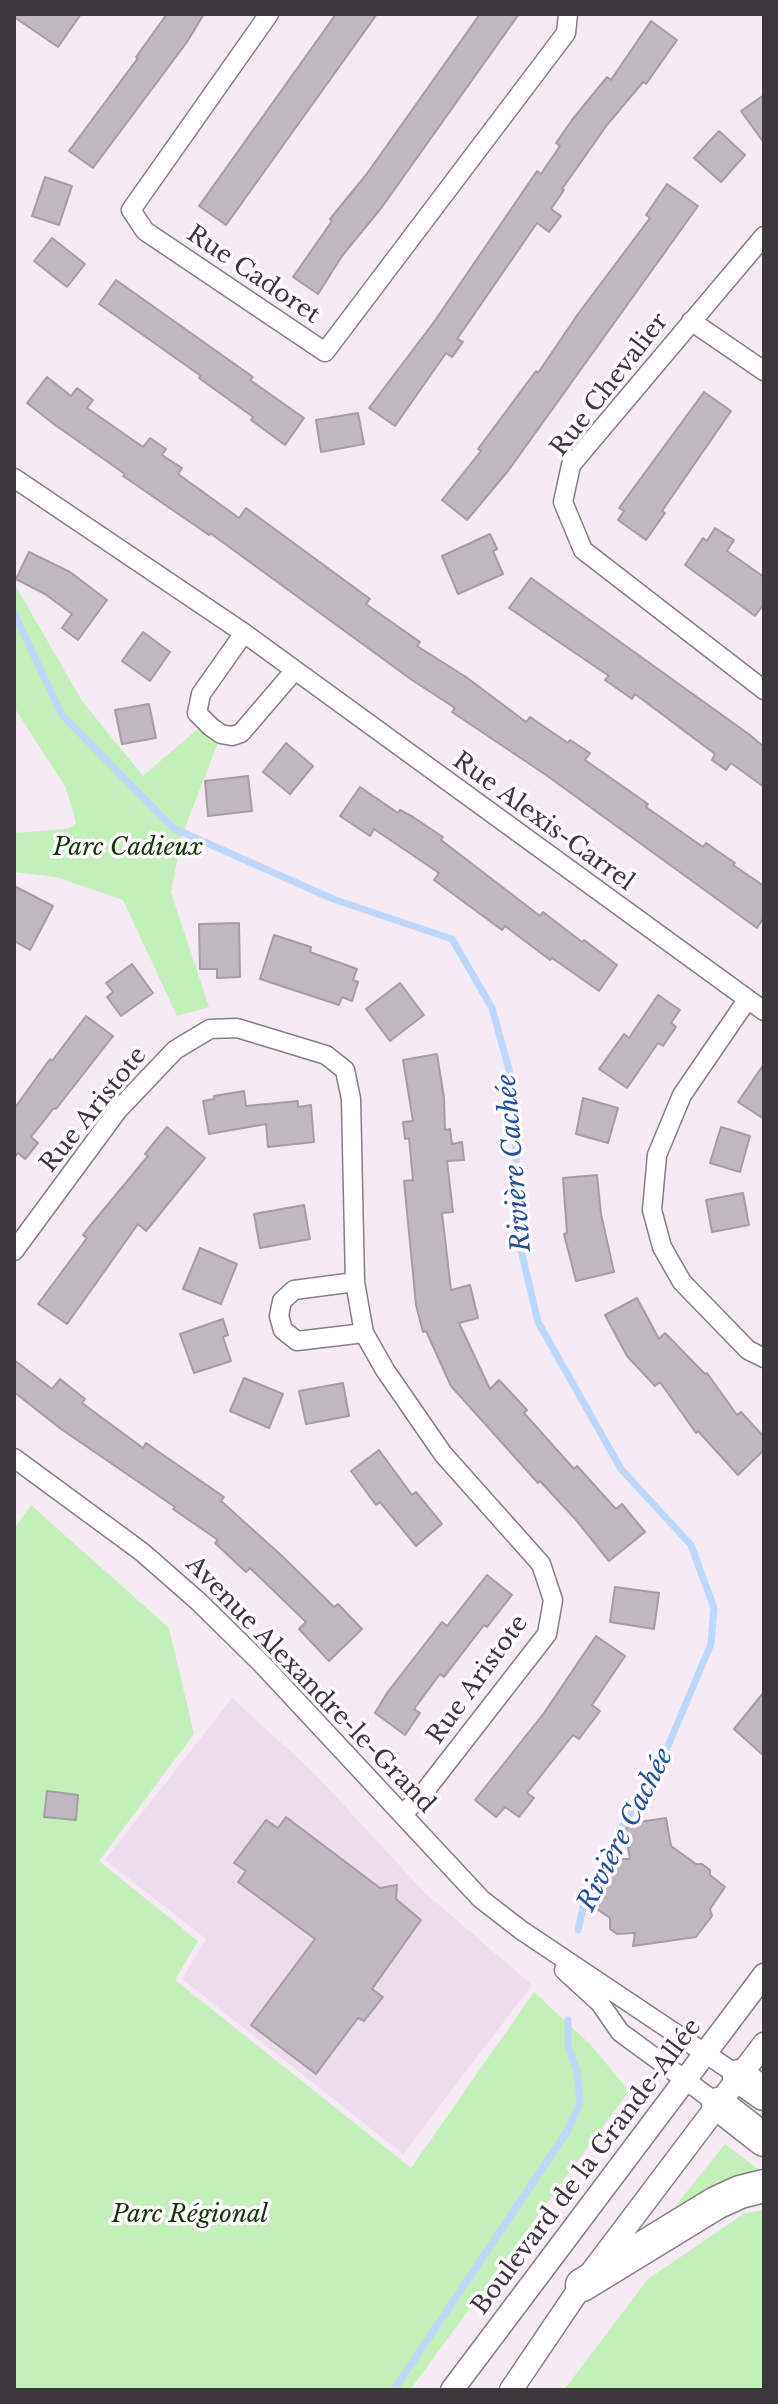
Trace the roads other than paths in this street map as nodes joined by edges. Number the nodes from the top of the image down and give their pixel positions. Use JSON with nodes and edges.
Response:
{"nodes":[{"id":1,"x":269,"y":14,"type":"edge"},
{"id":2,"x":568,"y":14,"type":"edge"},
{"id":3,"x":764,"y":236,"type":"edge"},
{"id":4,"x":691,"y":321,"type":"junction"},
{"id":5,"x":764,"y":371,"type":"edge"},
{"id":6,"x":14,"y":478,"type":"edge"},
{"id":7,"x":244,"y":633,"type":"junction"},
{"id":8,"x":295,"y":670,"type":"junction"},
{"id":9,"x":764,"y":690,"type":"edge"},
{"id":10,"x":747,"y":1000,"type":"junction"},
{"id":11,"x":764,"y":1011,"type":"edge"},
{"id":12,"x":14,"y":1251,"type":"edge"},
{"id":13,"x":355,"y":1282,"type":"junction"},
{"id":14,"x":364,"y":1333,"type":"junction"},
{"id":15,"x":764,"y":1358,"type":"edge"},
{"id":16,"x":14,"y":1458,"type":"edge"},
{"id":17,"x":403,"y":1814,"type":"junction"},
{"id":18,"x":521,"y":1930,"type":"junction"},
{"id":19,"x":764,"y":1975,"type":"edge"},
{"id":20,"x":764,"y":2044,"type":"edge"},
{"id":21,"x":706,"y":2052,"type":"junction"},
{"id":22,"x":686,"y":2079,"type":"junction"},
{"id":23,"x":752,"y":2085,"type":"edge"},
{"id":24,"x":718,"y":2104,"type":"junction"},
{"id":25,"x":764,"y":2140,"type":"edge"},
{"id":26,"x":764,"y":2186,"type":"edge"},
{"id":27,"x":582,"y":2285,"type":"junction"},
{"id":28,"x":452,"y":2390,"type":"edge"},
{"id":29,"x":511,"y":2390,"type":"edge"}],
"edges":[{"from":1,"to":2,"type":"street","name":"Rue Cadoret"},
{"from":3,"to":4,"type":"street","name":"Rue Chevalier"},
{"from":4,"to":5,"type":"street"},
{"from":4,"to":9,"type":"street","name":"Rue Chevalier"},
{"from":6,"to":7,"type":"street","name":"Rue Alexis-Carrel"},
{"from":7,"to":8,"type":"street","name":"Rue Alexis-Carrel"},
{"from":7,"to":8,"type":"street"},
{"from":8,"to":10,"type":"street","name":"Rue Alexis-Carrel"},
{"from":10,"to":11,"type":"street","name":"Rue Alexis-Carrel"},
{"from":10,"to":15,"type":"street"},
{"from":12,"to":13,"type":"street","name":"Rue Aristote"},
{"from":13,"to":14,"type":"street","name":"Rue Aristote"},
{"from":13,"to":14,"type":"street"},
{"from":14,"to":17,"type":"street","name":"Rue Aristote"},
{"from":16,"to":17,"type":"street","name":"Avenue Alexandre-le-Grand"},
{"from":17,"to":18,"type":"street","name":"Avenue Alexandre-le-Grand"},
{"from":18,"to":21,"type":"street","name":"Avenue Alexandre-le-Grand"},
{"from":18,"to":22,"type":"street","name":"Avenue Alexandre-le-Grand"},
{"from":19,"to":21,"type":"street","name":"Boulevard de la Grande-Allée"},
{"from":20,"to":23,"type":"street"},
{"from":21,"to":22,"type":"street","name":"Boulevard de la Grande-Allée"},
{"from":21,"to":23,"type":"street","name":"Avenue Alexandre-le-Grand"},
{"from":22,"to":24,"type":"street","name":"Avenue Alexandre-le-Grand"},
{"from":22,"to":28,"type":"street","name":"Boulevard de la Grande-Allée"},
{"from":23,"to":24,"type":"street"},
{"from":24,"to":25,"type":"highway"},
{"from":24,"to":27,"type":"street"},
{"from":26,"to":27,"type":"highway"},
{"from":27,"to":29,"type":"street"}]}
